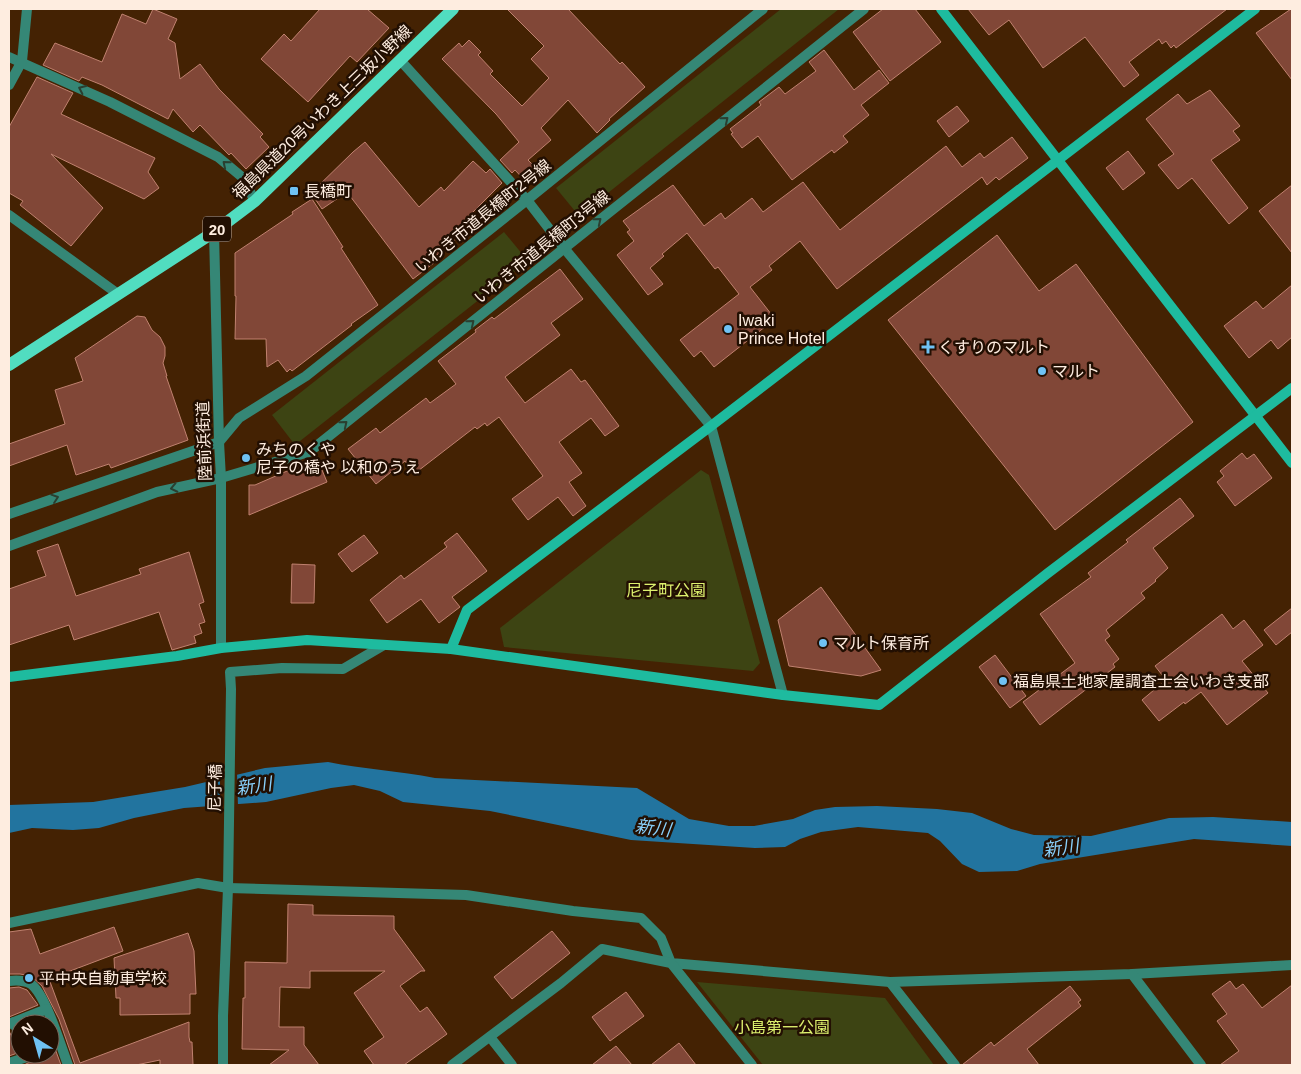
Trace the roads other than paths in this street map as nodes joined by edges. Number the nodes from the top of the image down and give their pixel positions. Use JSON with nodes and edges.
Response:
{"nodes":[{"id":1,"x":27,"y":9,"type":"edge"},
{"id":2,"x":453,"y":9,"type":"edge"},
{"id":3,"x":763,"y":9,"type":"edge"},
{"id":4,"x":864,"y":9,"type":"edge"},
{"id":5,"x":940,"y":9,"type":"edge"},
{"id":6,"x":1255,"y":9,"type":"edge"},
{"id":7,"x":9,"y":57,"type":"edge"},
{"id":8,"x":400,"y":60,"type":"junction"},
{"id":9,"x":22,"y":61,"type":"junction"},
{"id":10,"x":9,"y":85,"type":"edge"},
{"id":11,"x":1058,"y":159,"type":"junction"},
{"id":12,"x":527,"y":200,"type":"junction"},
{"id":13,"x":255,"y":201,"type":"junction"},
{"id":14,"x":9,"y":215,"type":"edge"},
{"id":15,"x":214,"y":232,"type":"junction"},
{"id":16,"x":564,"y":248,"type":"junction"},
{"id":17,"x":118,"y":294,"type":"junction"},
{"id":18,"x":9,"y":365,"type":"edge"},
{"id":19,"x":1292,"y":388,"type":"edge"},
{"id":20,"x":1256,"y":416,"type":"junction"},
{"id":21,"x":711,"y":426,"type":"junction"},
{"id":22,"x":219,"y":442,"type":"junction"},
{"id":23,"x":1292,"y":464,"type":"edge"},
{"id":24,"x":221,"y":478,"type":"junction"},
{"id":25,"x":9,"y":514,"type":"edge"},
{"id":26,"x":9,"y":546,"type":"edge"},
{"id":27,"x":384,"y":645,"type":"junction"},
{"id":28,"x":221,"y":648,"type":"junction"},
{"id":29,"x":451,"y":649,"type":"junction"},
{"id":30,"x":9,"y":677,"type":"edge"},
{"id":31,"x":783,"y":695,"type":"junction"},
{"id":32,"x":228,"y":888,"type":"junction"},
{"id":33,"x":9,"y":923,"type":"edge"},
{"id":34,"x":671,"y":963,"type":"junction"},
{"id":35,"x":1292,"y":965,"type":"edge"},
{"id":36,"x":1132,"y":974,"type":"junction"},
{"id":37,"x":9,"y":981,"type":"edge"},
{"id":38,"x":890,"y":982,"type":"junction"},
{"id":39,"x":47,"y":1009,"type":"junction"},
{"id":40,"x":34,"y":1014,"type":"edge"},
{"id":41,"x":490,"y":1037,"type":"junction"},
{"id":42,"x":68,"y":1065,"type":"edge"},
{"id":43,"x":223,"y":1065,"type":"edge"},
{"id":44,"x":452,"y":1065,"type":"edge"},
{"id":45,"x":512,"y":1065,"type":"edge"},
{"id":46,"x":752,"y":1065,"type":"edge"},
{"id":47,"x":955,"y":1065,"type":"edge"},
{"id":48,"x":1202,"y":1065,"type":"edge"}],
"edges":[{"from":1,"to":9,"type":"street"},
{"from":2,"to":8,"type":"main road","name":"福島県道20号いわき上三坂小野線","number":"20"},
{"from":3,"to":12,"type":"street","name":"いわき市道長橋町2号線"},
{"from":16,"to":4,"type":"street","name":"いわき市道長橋町3号線","one_way":true},
{"from":5,"to":11,"type":"street"},
{"from":6,"to":11,"type":"street"},
{"from":7,"to":9,"type":"street"},
{"from":8,"to":12,"type":"street"},
{"from":8,"to":13,"type":"main road","name":"福島県道20号いわき上三坂小野線","number":"20"},
{"from":9,"to":10,"type":"street"},
{"from":13,"to":9,"type":"street","one_way":true},
{"from":11,"to":20,"type":"street"},
{"from":11,"to":21,"type":"street"},
{"from":12,"to":16,"type":"street"},
{"from":12,"to":22,"type":"street","name":"いわき市道長橋町2号線"},
{"from":13,"to":15,"type":"main road","name":"福島県道20号いわき上三坂小野線","number":"20"},
{"from":14,"to":17,"type":"street"},
{"from":15,"to":17,"type":"main road","name":"福島県道20号いわき上三坂小野線","number":"20"},
{"from":15,"to":22,"type":"street","name":"陸前浜街道"},
{"from":16,"to":21,"type":"street"},
{"from":24,"to":16,"type":"street","name":"いわき市道長橋町3号線","one_way":true},
{"from":17,"to":18,"type":"main road","name":"福島県道20号いわき上三坂小野線","number":"20"},
{"from":19,"to":20,"type":"street"},
{"from":20,"to":23,"type":"street"},
{"from":20,"to":31,"type":"street"},
{"from":21,"to":29,"type":"street"},
{"from":21,"to":31,"type":"street"},
{"from":22,"to":24,"type":"street","name":"陸前浜街道"},
{"from":25,"to":22,"type":"street","one_way":true},
{"from":24,"to":26,"type":"street","name":"いわき市道長橋町3号線","one_way":true},
{"from":24,"to":28,"type":"street","name":"陸前浜街道"},
{"from":27,"to":28,"type":"street"},
{"from":27,"to":29,"type":"street"},
{"from":27,"to":32,"type":"street","name":"尼子橋"},
{"from":28,"to":30,"type":"street"},
{"from":29,"to":31,"type":"street"},
{"from":32,"to":33,"type":"street"},
{"from":32,"to":34,"type":"street"},
{"from":32,"to":43,"type":"street","name":"尼子橋"},
{"from":34,"to":38,"type":"street"},
{"from":34,"to":41,"type":"street"},
{"from":34,"to":46,"type":"street"},
{"from":35,"to":36,"type":"street"},
{"from":36,"to":38,"type":"street"},
{"from":36,"to":48,"type":"street"},
{"from":37,"to":39,"type":"street"},
{"from":38,"to":47,"type":"street"},
{"from":39,"to":40,"type":"street"},
{"from":39,"to":42,"type":"street"},
{"from":41,"to":44,"type":"street"},
{"from":41,"to":45,"type":"street"}]}
